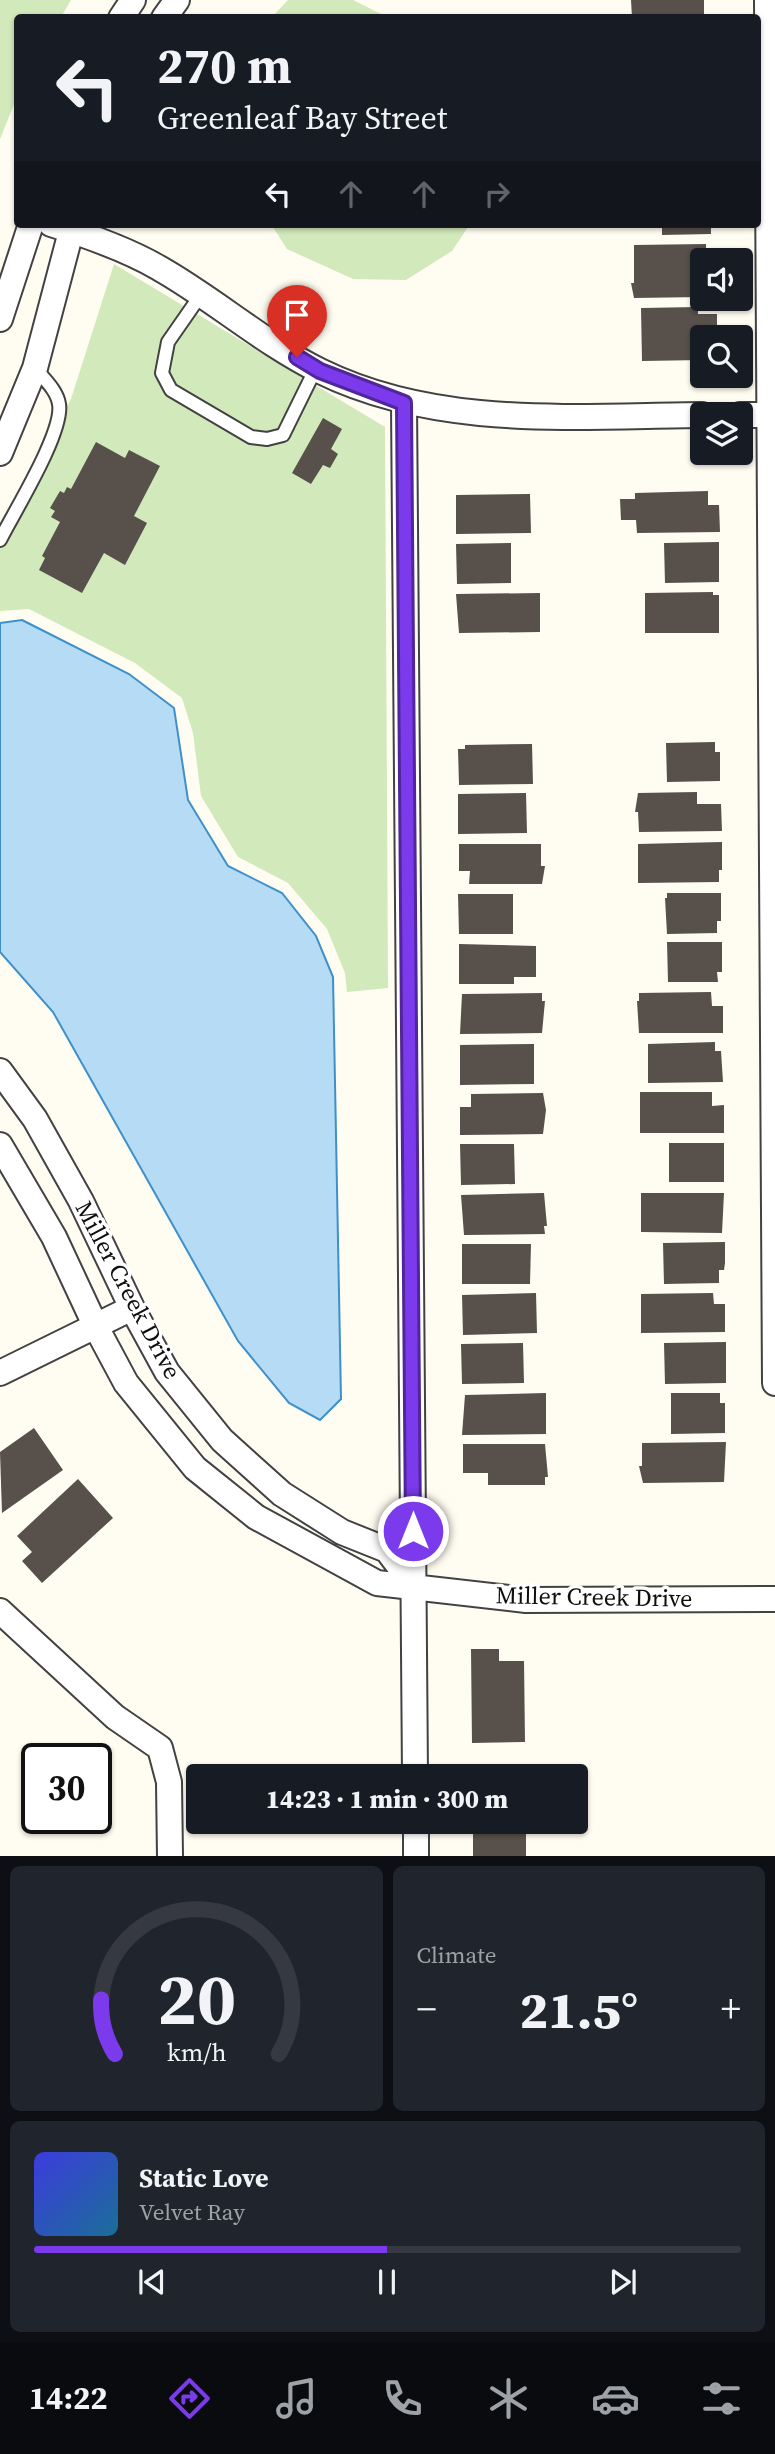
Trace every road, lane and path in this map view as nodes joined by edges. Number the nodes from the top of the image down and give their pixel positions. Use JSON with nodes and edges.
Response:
{"nodes":[{"id":1,"x":767,"y":0,"type":"edge"},
{"id":2,"x":30,"y":228,"type":"edge"},
{"id":3,"x":65,"y":228,"type":"edge"},
{"id":4,"x":70,"y":228,"type":"edge"},
{"id":5,"x":200,"y":296,"type":"junction"},
{"id":6,"x":0,"y":319,"type":"edge"},
{"id":7,"x":35,"y":368,"type":"junction"},
{"id":8,"x":316,"y":368,"type":"junction"},
{"id":9,"x":404,"y":403,"type":"junction"},
{"id":10,"x":690,"y":415,"type":"edge"},
{"id":11,"x":753,"y":415,"type":"edge"},
{"id":12,"x":772,"y":415,"type":"edge"},
{"id":13,"x":0,"y":453,"type":"edge"},
{"id":14,"x":0,"y":540,"type":"edge"},
{"id":15,"x":774,"y":967,"type":"edge"},
{"id":16,"x":0,"y":1070,"type":"edge"},
{"id":17,"x":0,"y":1145,"type":"edge"},
{"id":18,"x":132,"y":1308,"type":"junction"},
{"id":19,"x":96,"y":1327,"type":"junction"},
{"id":20,"x":0,"y":1373,"type":"edge"},
{"id":21,"x":775,"y":1383,"type":"edge"},
{"id":22,"x":414,"y":1586,"type":"junction"},
{"id":23,"x":775,"y":1599,"type":"edge"},
{"id":24,"x":0,"y":1611,"type":"edge"},
{"id":25,"x":415,"y":1764,"type":"edge"},
{"id":26,"x":416,"y":1834,"type":"edge"},
{"id":27,"x":170,"y":1856,"type":"edge"},
{"id":28,"x":416,"y":1856,"type":"edge"}],
"edges":[{"from":1,"to":12,"type":"street"},
{"from":2,"to":6,"type":"street"},
{"from":3,"to":7,"type":"street"},
{"from":4,"to":5,"type":"street"},
{"from":5,"to":8,"type":"street"},
{"from":5,"to":8,"type":"lane"},
{"from":7,"to":13,"type":"street"},
{"from":7,"to":14,"type":"lane"},
{"from":8,"to":9,"type":"street"},
{"from":9,"to":10,"type":"street"},
{"from":9,"to":22,"type":"street"},
{"from":11,"to":12,"type":"street"},
{"from":12,"to":15,"type":"street"},
{"from":15,"to":21,"type":"street"},
{"from":16,"to":18,"type":"street","name":"Miller Creek Drive"},
{"from":17,"to":19,"type":"street","name":"Miller Creek Drive"},
{"from":18,"to":19,"type":"street"},
{"from":18,"to":22,"type":"street","name":"Miller Creek Drive"},
{"from":19,"to":20,"type":"street"},
{"from":19,"to":22,"type":"street","name":"Miller Creek Drive"},
{"from":22,"to":23,"type":"street","name":"Miller Creek Drive"},
{"from":22,"to":25,"type":"street"},
{"from":24,"to":27,"type":"street"},
{"from":26,"to":28,"type":"street"}]}
